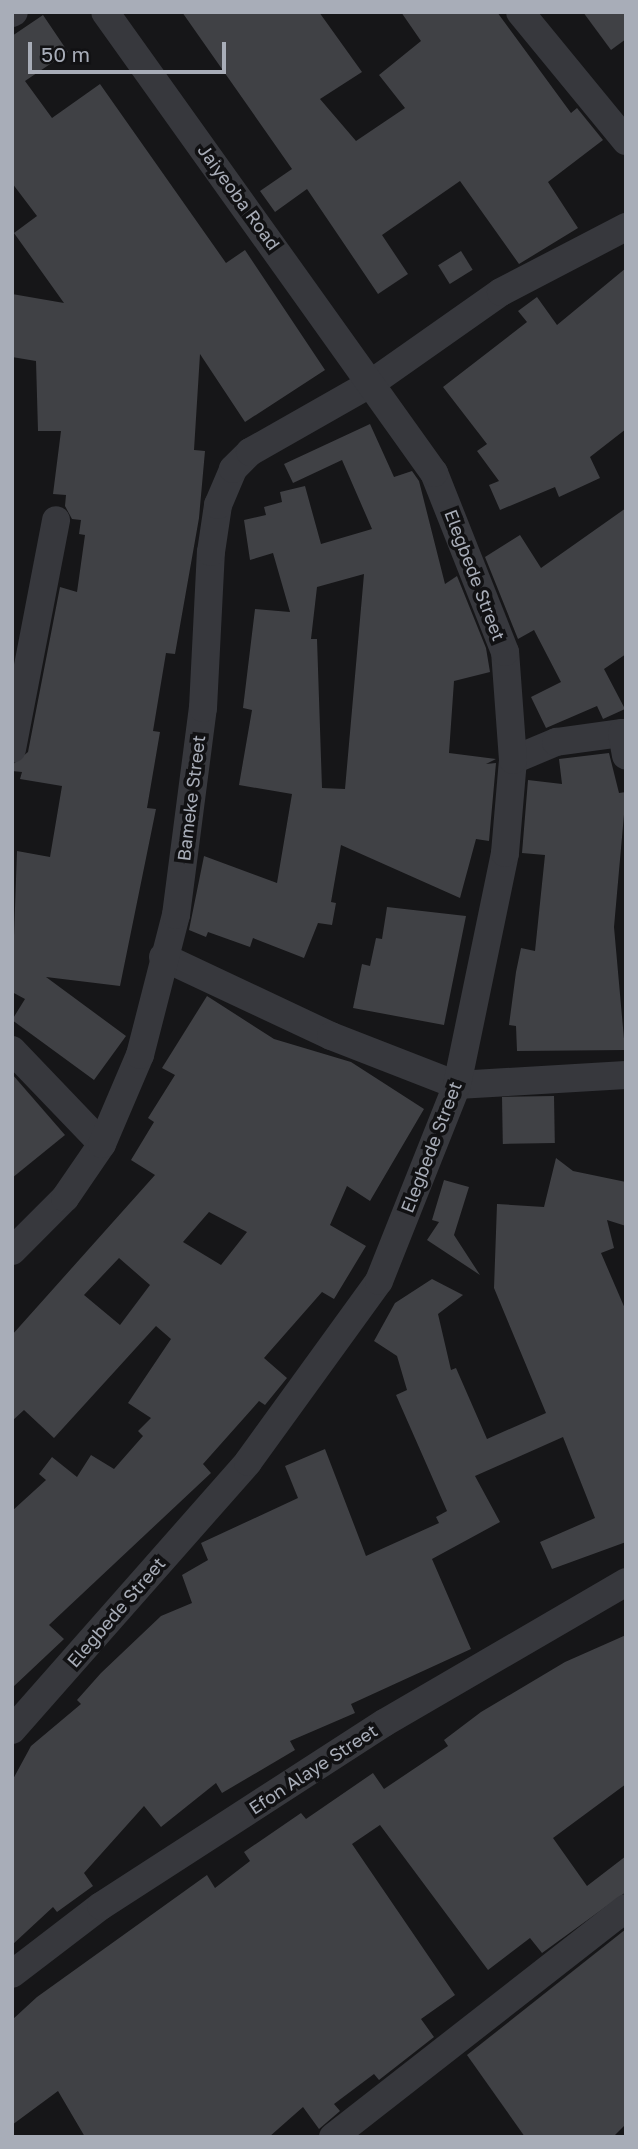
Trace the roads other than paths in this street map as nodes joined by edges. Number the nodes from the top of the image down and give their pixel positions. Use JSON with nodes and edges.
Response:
{"nodes":[{"id":1,"x":105,"y":12,"type":"edge"},
{"id":2,"x":520,"y":12,"type":"edge"},
{"id":3,"x":626,"y":141,"type":"edge"},
{"id":4,"x":626,"y":227,"type":"edge"},
{"id":5,"x":373,"y":382,"type":"junction"},
{"id":6,"x":56,"y":520,"type":"dead end"},
{"id":7,"x":12,"y":749,"type":"edge"},
{"id":8,"x":626,"y":756,"type":"edge"},
{"id":9,"x":513,"y":760,"type":"junction"},
{"id":10,"x":163,"y":957,"type":"junction"},
{"id":11,"x":12,"y":1050,"type":"edge"},
{"id":12,"x":626,"y":1075,"type":"edge"},
{"id":13,"x":457,"y":1084,"type":"junction"},
{"id":14,"x":102,"y":1144,"type":"junction"},
{"id":15,"x":12,"y":1251,"type":"edge"},
{"id":16,"x":626,"y":1582,"type":"edge"},
{"id":17,"x":12,"y":1730,"type":"edge"},
{"id":18,"x":626,"y":1908,"type":"edge"},
{"id":19,"x":12,"y":1974,"type":"edge"},
{"id":20,"x":333,"y":2137,"type":"edge"}],
"edges":[{"from":1,"to":5,"type":"street","name":"Jaiyeoba Road"},
{"from":2,"to":3,"type":"street"},
{"from":4,"to":5,"type":"street","name":"Bameke Street"},
{"from":5,"to":9,"type":"street","name":"Elegbede Street"},
{"from":5,"to":10,"type":"street","name":"Bameke Street"},
{"from":6,"to":7,"type":"street"},
{"from":8,"to":9,"type":"street"},
{"from":9,"to":13,"type":"street","name":"Elegbede Street"},
{"from":10,"to":13,"type":"street"},
{"from":10,"to":14,"type":"street","name":"Bameke Street"},
{"from":11,"to":14,"type":"street"},
{"from":12,"to":13,"type":"street"},
{"from":13,"to":17,"type":"street","name":"Elegbede Street"},
{"from":14,"to":15,"type":"street","name":"Bameke Street"},
{"from":16,"to":19,"type":"street","name":"Efon Alaye Street"},
{"from":18,"to":20,"type":"street"}]}
